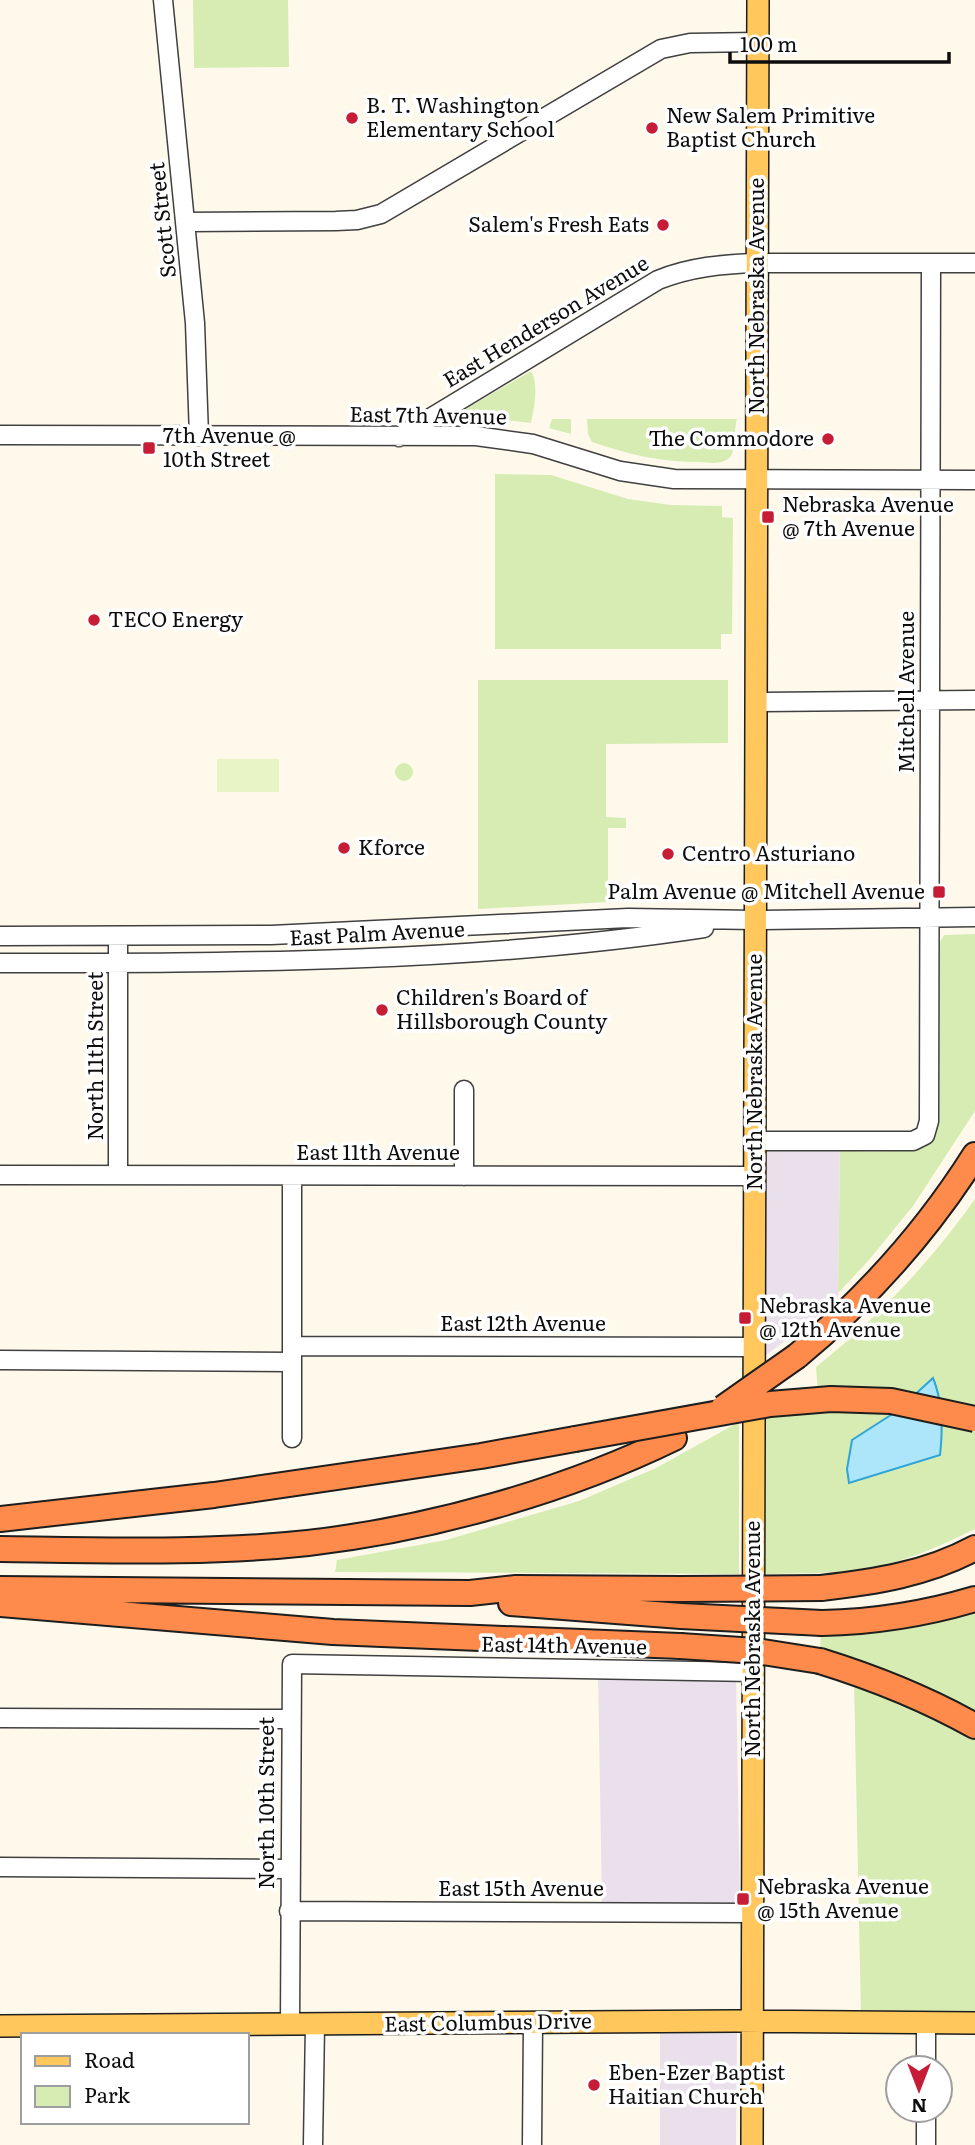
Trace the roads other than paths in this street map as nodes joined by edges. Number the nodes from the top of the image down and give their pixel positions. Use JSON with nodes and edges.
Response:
{"nodes":[{"id":1,"x":163,"y":0,"type":"edge"},
{"id":2,"x":758,"y":0,"type":"edge"},
{"id":3,"x":757,"y":42,"type":"junction"},
{"id":4,"x":186,"y":222,"type":"junction"},
{"id":5,"x":757,"y":263,"type":"junction"},
{"id":6,"x":931,"y":263,"type":"junction"},
{"id":7,"x":975,"y":263,"type":"edge"},
{"id":8,"x":0,"y":435,"type":"edge"},
{"id":9,"x":199,"y":436,"type":"junction"},
{"id":10,"x":399,"y":437,"type":"junction"},
{"id":11,"x":756,"y":479,"type":"junction"},
{"id":12,"x":930,"y":480,"type":"junction"},
{"id":13,"x":975,"y":480,"type":"edge"},
{"id":14,"x":975,"y":700,"type":"edge"},
{"id":15,"x":930,"y":701,"type":"junction"},
{"id":16,"x":755,"y":702,"type":"junction"},
{"id":17,"x":975,"y":917,"type":"edge"},
{"id":18,"x":929,"y":918,"type":"junction"},
{"id":19,"x":756,"y":920,"type":"junction"},
{"id":20,"x":0,"y":936,"type":"edge"},
{"id":21,"x":118,"y":937,"type":"junction"},
{"id":22,"x":0,"y":964,"type":"edge"},
{"id":23,"x":119,"y":964,"type":"junction"},
{"id":24,"x":464,"y":1090,"type":"dead end"},
{"id":25,"x":755,"y":1141,"type":"junction"},
{"id":26,"x":975,"y":1156,"type":"edge"},
{"id":27,"x":0,"y":1175,"type":"edge"},
{"id":28,"x":118,"y":1175,"type":"junction"},
{"id":29,"x":464,"y":1176,"type":"junction"},
{"id":30,"x":755,"y":1176,"type":"junction"},
{"id":31,"x":292,"y":1177,"type":"junction"},
{"id":32,"x":754,"y":1347,"type":"junction"},
{"id":33,"x":292,"y":1354,"type":"junction"},
{"id":34,"x":0,"y":1360,"type":"edge"},
{"id":35,"x":975,"y":1419,"type":"edge"},
{"id":36,"x":292,"y":1438,"type":"dead end"},
{"id":37,"x":0,"y":1519,"type":"edge"},
{"id":38,"x":975,"y":1548,"type":"edge"},
{"id":39,"x":0,"y":1549,"type":"edge"},
{"id":40,"x":0,"y":1589,"type":"edge"},
{"id":41,"x":470,"y":1592,"type":"junction"},
{"id":42,"x":975,"y":1599,"type":"edge"},
{"id":43,"x":0,"y":1604,"type":"edge"},
{"id":44,"x":373,"y":1665,"type":"joint"},
{"id":45,"x":753,"y":1672,"type":"junction"},
{"id":46,"x":0,"y":1717,"type":"edge"},
{"id":47,"x":290,"y":1719,"type":"junction"},
{"id":48,"x":975,"y":1726,"type":"edge"},
{"id":49,"x":0,"y":1867,"type":"edge"},
{"id":50,"x":289,"y":1869,"type":"junction"},
{"id":51,"x":289,"y":1911,"type":"junction"},
{"id":52,"x":753,"y":1913,"type":"junction"},
{"id":53,"x":752,"y":2021,"type":"junction"},
{"id":54,"x":533,"y":2022,"type":"junction"},
{"id":55,"x":926,"y":2022,"type":"junction"},
{"id":56,"x":975,"y":2023,"type":"edge"},
{"id":57,"x":290,"y":2025,"type":"junction"},
{"id":58,"x":315,"y":2025,"type":"junction"},
{"id":59,"x":0,"y":2026,"type":"edge"},
{"id":60,"x":926,"y":2054,"type":"edge"},
{"id":61,"x":926,"y":2124,"type":"edge"},
{"id":62,"x":313,"y":2145,"type":"edge"},
{"id":63,"x":532,"y":2145,"type":"edge"},
{"id":64,"x":752,"y":2145,"type":"edge"},
{"id":65,"x":926,"y":2145,"type":"edge"}],
"edges":[{"from":1,"to":4,"type":"street","name":"Scott Street"},
{"from":2,"to":3,"type":"main road","name":"North Nebraska Avenue"},
{"from":3,"to":4,"type":"street"},
{"from":3,"to":5,"type":"main road","name":"North Nebraska Avenue"},
{"from":4,"to":9,"type":"street","name":"Scott Street"},
{"from":5,"to":6,"type":"street","name":"East Henderson Avenue"},
{"from":5,"to":10,"type":"street","name":"East Henderson Avenue"},
{"from":5,"to":11,"type":"main road","name":"North Nebraska Avenue"},
{"from":6,"to":7,"type":"street","name":"East Henderson Avenue"},
{"from":6,"to":12,"type":"street","name":"Mitchell Avenue"},
{"from":8,"to":9,"type":"street","name":"East 7th Avenue"},
{"from":9,"to":10,"type":"street","name":"East 7th Avenue"},
{"from":10,"to":11,"type":"street","name":"East 7th Avenue"},
{"from":11,"to":12,"type":"street","name":"East 7th Avenue"},
{"from":11,"to":16,"type":"main road","name":"North Nebraska Avenue"},
{"from":12,"to":13,"type":"street","name":"East 7th Avenue"},
{"from":12,"to":15,"type":"street","name":"Mitchell Avenue"},
{"from":14,"to":15,"type":"street"},
{"from":15,"to":16,"type":"street"},
{"from":15,"to":18,"type":"street","name":"Mitchell Avenue"},
{"from":16,"to":19,"type":"main road","name":"North Nebraska Avenue"},
{"from":17,"to":18,"type":"street","name":"East Palm Avenue"},
{"from":18,"to":19,"type":"street","name":"East Palm Avenue"},
{"from":18,"to":25,"type":"street","name":"Mitchell Avenue"},
{"from":19,"to":21,"type":"street","name":"East Palm Avenue"},
{"from":19,"to":23,"type":"street","name":"East Palm Avenue"},
{"from":19,"to":25,"type":"main road","name":"North Nebraska Avenue"},
{"from":20,"to":21,"type":"street","name":"East Palm Avenue"},
{"from":21,"to":23,"type":"street","name":"North 11th Street"},
{"from":22,"to":23,"type":"street","name":"East Palm Avenue"},
{"from":23,"to":28,"type":"street","name":"North 11th Street"},
{"from":24,"to":29,"type":"street"},
{"from":25,"to":30,"type":"main road","name":"North Nebraska Avenue"},
{"from":26,"to":39,"type":"highway","bridge":true},
{"from":27,"to":28,"type":"street","name":"East 11th Avenue"},
{"from":28,"to":31,"type":"street","name":"East 11th Avenue"},
{"from":29,"to":30,"type":"street","name":"East 11th Avenue"},
{"from":29,"to":31,"type":"street","name":"East 11th Avenue"},
{"from":30,"to":32,"type":"main road","name":"North Nebraska Avenue"},
{"from":31,"to":33,"type":"street"},
{"from":32,"to":33,"type":"street","name":"East 12th Avenue"},
{"from":32,"to":45,"type":"main road","name":"North Nebraska Avenue"},
{"from":33,"to":34,"type":"street","name":"East 12th Avenue"},
{"from":33,"to":36,"type":"street"},
{"from":35,"to":37,"type":"highway","bridge":true},
{"from":38,"to":41,"type":"highway","bridge":true},
{"from":40,"to":41,"type":"highway"},
{"from":41,"to":42,"type":"highway","bridge":true},
{"from":43,"to":48,"type":"highway","bridge":true},
{"from":44,"to":45,"type":"street","name":"East 14th Avenue"},
{"from":44,"to":47,"type":"street","name":"North 10th Street"},
{"from":45,"to":52,"type":"main road","name":"North Nebraska Avenue"},
{"from":46,"to":47,"type":"street"},
{"from":47,"to":50,"type":"street","name":"North 10th Street"},
{"from":49,"to":50,"type":"street"},
{"from":50,"to":51,"type":"street","name":"North 10th Street"},
{"from":51,"to":52,"type":"street","name":"East 15th Avenue"},
{"from":51,"to":57,"type":"street","name":"North 10th Street"},
{"from":52,"to":53,"type":"main road","name":"North Nebraska Avenue"},
{"from":53,"to":54,"type":"main road","name":"East Columbus Drive"},
{"from":53,"to":55,"type":"main road","name":"East Columbus Drive"},
{"from":53,"to":64,"type":"main road","name":"North Nebraska Avenue"},
{"from":54,"to":58,"type":"main road","name":"East Columbus Drive"},
{"from":54,"to":63,"type":"street"},
{"from":55,"to":56,"type":"main road","name":"East Columbus Drive"},
{"from":55,"to":60,"type":"street"},
{"from":57,"to":58,"type":"main road","name":"East Columbus Drive"},
{"from":57,"to":59,"type":"main road","name":"East Columbus Drive"},
{"from":58,"to":62,"type":"street"},
{"from":61,"to":65,"type":"street"}]}
